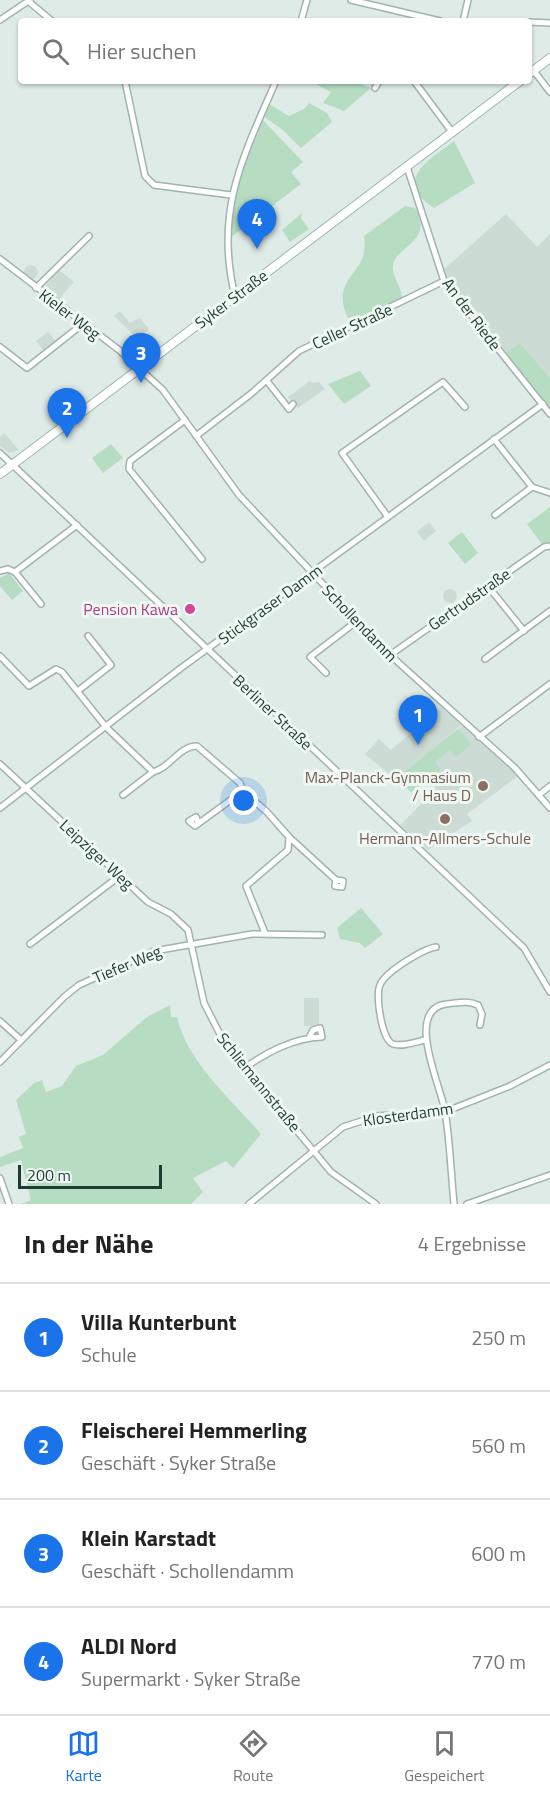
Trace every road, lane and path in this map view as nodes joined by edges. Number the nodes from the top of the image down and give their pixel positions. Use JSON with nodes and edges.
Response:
{"nodes":[{"id":1,"x":307,"y":0,"type":"edge"},
{"id":2,"x":351,"y":0,"type":"edge"},
{"id":3,"x":468,"y":0,"type":"edge"},
{"id":4,"x":29,"y":1,"type":"edge"},
{"id":5,"x":410,"y":14,"type":"junction"},
{"id":6,"x":49,"y":18,"type":"edge"},
{"id":7,"x":302,"y":18,"type":"edge"},
{"id":8,"x":408,"y":18,"type":"edge"},
{"id":9,"x":427,"y":18,"type":"edge"},
{"id":10,"x":464,"y":18,"type":"edge"},
{"id":11,"x":0,"y":20,"type":"edge"},
{"id":12,"x":532,"y":22,"type":"edge"},
{"id":13,"x":550,"y":23,"type":"edge"},
{"id":14,"x":550,"y":58,"type":"edge"},
{"id":15,"x":532,"y":71,"type":"edge"},
{"id":16,"x":532,"y":73,"type":"edge"},
{"id":17,"x":126,"y":84,"type":"edge"},
{"id":18,"x":275,"y":84,"type":"edge"},
{"id":19,"x":377,"y":84,"type":"edge"},
{"id":20,"x":416,"y":84,"type":"edge"},
{"id":21,"x":516,"y":84,"type":"edge"},
{"id":22,"x":375,"y":88,"type":"dead end"},
{"id":23,"x":550,"y":92,"type":"edge"},
{"id":24,"x":452,"y":132,"type":"junction"},
{"id":25,"x":407,"y":167,"type":"junction"},
{"id":26,"x":231,"y":195,"type":"junction"},
{"id":27,"x":89,"y":236,"type":"dead end"},
{"id":28,"x":0,"y":260,"type":"edge"},
{"id":29,"x":444,"y":281,"type":"junction"},
{"id":30,"x":36,"y":288,"type":"junction"},
{"id":31,"x":235,"y":296,"type":"junction"},
{"id":32,"x":84,"y":323,"type":"junction"},
{"id":33,"x":0,"y":346,"type":"edge"},
{"id":34,"x":140,"y":368,"type":"junction"},
{"id":35,"x":267,"y":381,"type":"junction"},
{"id":36,"x":293,"y":404,"type":"dead end"},
{"id":37,"x":543,"y":404,"type":"junction"},
{"id":38,"x":465,"y":407,"type":"dead end"},
{"id":39,"x":550,"y":414,"type":"edge"},
{"id":40,"x":185,"y":420,"type":"junction"},
{"id":41,"x":196,"y":436,"type":"junction"},
{"id":42,"x":494,"y":439,"type":"junction"},
{"id":43,"x":0,"y":453,"type":"edge"},
{"id":44,"x":13,"y":465,"type":"junction"},
{"id":45,"x":0,"y":474,"type":"edge"},
{"id":46,"x":532,"y":487,"type":"junction"},
{"id":47,"x":550,"y":493,"type":"edge"},
{"id":48,"x":495,"y":515,"type":"dead end"},
{"id":49,"x":388,"y":517,"type":"junction"},
{"id":50,"x":77,"y":525,"type":"junction"},
{"id":51,"x":550,"y":546,"type":"edge"},
{"id":52,"x":202,"y":560,"type":"dead end"},
{"id":53,"x":0,"y":571,"type":"edge"},
{"id":54,"x":15,"y":572,"type":"junction"},
{"id":55,"x":311,"y":573,"type":"junction"},
{"id":56,"x":487,"y":585,"type":"junction"},
{"id":57,"x":40,"y":604,"type":"dead end"},
{"id":58,"x":550,"y":611,"type":"edge"},
{"id":59,"x":357,"y":621,"type":"junction"},
{"id":60,"x":524,"y":631,"type":"junction"},
{"id":61,"x":88,"y":636,"type":"dead end"},
{"id":62,"x":207,"y":650,"type":"junction"},
{"id":63,"x":390,"y":655,"type":"junction"},
{"id":64,"x":0,"y":656,"type":"edge"},
{"id":65,"x":485,"y":659,"type":"dead end"},
{"id":66,"x":326,"y":673,"type":"dead end"},
{"id":67,"x":550,"y":684,"type":"edge"},
{"id":68,"x":79,"y":690,"type":"junction"},
{"id":69,"x":106,"y":727,"type":"junction"},
{"id":70,"x":479,"y":737,"type":"junction"},
{"id":71,"x":0,"y":764,"type":"edge"},
{"id":72,"x":153,"y":772,"type":"junction"},
{"id":73,"x":550,"y":786,"type":"edge"},
{"id":74,"x":25,"y":788,"type":"junction"},
{"id":75,"x":243,"y":791,"type":"junction"},
{"id":76,"x":540,"y":794,"type":"junction"},
{"id":77,"x":123,"y":795,"type":"dead end"},
{"id":78,"x":0,"y":808,"type":"edge"},
{"id":79,"x":550,"y":808,"type":"edge"},
{"id":80,"x":198,"y":822,"type":"dead end"},
{"id":81,"x":289,"y":837,"type":"junction"},
{"id":82,"x":301,"y":848,"type":"junction"},
{"id":83,"x":288,"y":850,"type":"junction"},
{"id":84,"x":121,"y":875,"type":"junction"},
{"id":85,"x":336,"y":880,"type":"dead end"},
{"id":86,"x":265,"y":933,"type":"junction"},
{"id":87,"x":322,"y":935,"type":"dead end"},
{"id":88,"x":192,"y":942,"type":"junction"},
{"id":89,"x":30,"y":944,"type":"dead end"},
{"id":90,"x":436,"y":947,"type":"dead end"},
{"id":91,"x":550,"y":992,"type":"edge"},
{"id":92,"x":0,"y":1021,"type":"edge"},
{"id":93,"x":480,"y":1025,"type":"dead end"},
{"id":94,"x":309,"y":1038,"type":"dead end"},
{"id":95,"x":21,"y":1040,"type":"junction"},
{"id":96,"x":425,"y":1040,"type":"junction"},
{"id":97,"x":0,"y":1062,"type":"edge"},
{"id":98,"x":550,"y":1065,"type":"edge"},
{"id":99,"x":244,"y":1068,"type":"junction"},
{"id":100,"x":445,"y":1111,"type":"junction"},
{"id":101,"x":313,"y":1149,"type":"junction"},
{"id":102,"x":550,"y":1175,"type":"edge"},
{"id":103,"x":0,"y":1178,"type":"edge"},
{"id":104,"x":9,"y":1204,"type":"edge"},
{"id":105,"x":249,"y":1204,"type":"edge"},
{"id":106,"x":376,"y":1204,"type":"edge"},
{"id":107,"x":454,"y":1204,"type":"edge"},
{"id":108,"x":467,"y":1204,"type":"edge"}],
"edges":[{"from":1,"to":7,"type":"street"},
{"from":2,"to":5,"type":"street"},
{"from":3,"to":10,"type":"street"},
{"from":4,"to":6,"type":"street"},
{"from":4,"to":11,"type":"street"},
{"from":5,"to":8,"type":"street"},
{"from":5,"to":9,"type":"street"},
{"from":12,"to":13,"type":"street"},
{"from":14,"to":15,"type":"main road"},
{"from":16,"to":23,"type":"street"},
{"from":17,"to":26,"type":"street"},
{"from":18,"to":26,"type":"street"},
{"from":19,"to":22,"type":"street"},
{"from":20,"to":24,"type":"street"},
{"from":21,"to":24,"type":"main road","name":"Syker Straße"},
{"from":24,"to":25,"type":"main road","name":"Syker Straße"},
{"from":25,"to":29,"type":"street","name":"An der Riede"},
{"from":25,"to":31,"type":"main road","name":"Syker Straße"},
{"from":26,"to":31,"type":"street"},
{"from":27,"to":30,"type":"street"},
{"from":28,"to":30,"type":"street","name":"Kieler Weg"},
{"from":29,"to":35,"type":"street","name":"Celler Straße"},
{"from":29,"to":37,"type":"street","name":"An der Riede"},
{"from":30,"to":32,"type":"street","name":"Kieler Weg"},
{"from":31,"to":34,"type":"main road","name":"Syker Straße"},
{"from":32,"to":33,"type":"street"},
{"from":32,"to":34,"type":"street","name":"Kieler Weg"},
{"from":34,"to":40,"type":"street","name":"Schollendamm"},
{"from":34,"to":44,"type":"main road","name":"Syker Straße"},
{"from":35,"to":36,"type":"street"},
{"from":35,"to":41,"type":"street","name":"Celler Straße"},
{"from":37,"to":39,"type":"street","name":"An der Riede"},
{"from":37,"to":42,"type":"street","name":"Stickgraser Damm"},
{"from":38,"to":49,"type":"street"},
{"from":40,"to":41,"type":"street","name":"Schollendamm"},
{"from":40,"to":52,"type":"street"},
{"from":41,"to":55,"type":"street","name":"Schollendamm"},
{"from":42,"to":46,"type":"street"},
{"from":42,"to":49,"type":"street","name":"Stickgraser Damm"},
{"from":43,"to":44,"type":"street","name":"Berliner Straße"},
{"from":44,"to":45,"type":"main road","name":"Syker Straße"},
{"from":44,"to":50,"type":"street","name":"Berliner Straße"},
{"from":46,"to":47,"type":"street"},
{"from":46,"to":48,"type":"street"},
{"from":49,"to":55,"type":"street","name":"Stickgraser Damm"},
{"from":50,"to":54,"type":"street"},
{"from":50,"to":62,"type":"street","name":"Berliner Straße"},
{"from":51,"to":56,"type":"street","name":"Gertrudstraße"},
{"from":53,"to":54,"type":"street"},
{"from":54,"to":57,"type":"street"},
{"from":55,"to":59,"type":"street","name":"Schollendamm"},
{"from":55,"to":62,"type":"street","name":"Stickgraser Damm"},
{"from":56,"to":60,"type":"street"},
{"from":56,"to":63,"type":"street","name":"Gertrudstraße"},
{"from":58,"to":60,"type":"street"},
{"from":59,"to":63,"type":"street","name":"Schollendamm"},
{"from":59,"to":66,"type":"street"},
{"from":60,"to":65,"type":"street"},
{"from":61,"to":68,"type":"street"},
{"from":62,"to":69,"type":"street","name":"Stickgraser Damm"},
{"from":62,"to":91,"type":"street","name":"Berliner Straße"},
{"from":63,"to":70,"type":"street","name":"Schollendamm"},
{"from":64,"to":68,"type":"street"},
{"from":67,"to":70,"type":"street"},
{"from":68,"to":69,"type":"street"},
{"from":69,"to":72,"type":"street"},
{"from":69,"to":74,"type":"street","name":"Stickgraser Damm"},
{"from":70,"to":76,"type":"street","name":"Schollendamm"},
{"from":71,"to":74,"type":"street","name":"Leipziger Weg"},
{"from":72,"to":75,"type":"street"},
{"from":72,"to":77,"type":"street"},
{"from":73,"to":76,"type":"street"},
{"from":74,"to":78,"type":"street","name":"Stickgraser Damm"},
{"from":74,"to":84,"type":"street","name":"Leipziger Weg"},
{"from":75,"to":80,"type":"street"},
{"from":75,"to":81,"type":"street"},
{"from":76,"to":79,"type":"street","name":"Schollendamm"},
{"from":81,"to":82,"type":"street"},
{"from":81,"to":83,"type":"street"},
{"from":82,"to":83,"type":"street"},
{"from":82,"to":85,"type":"street"},
{"from":83,"to":86,"type":"street"},
{"from":84,"to":88,"type":"street","name":"Leipziger Weg"},
{"from":84,"to":89,"type":"street"},
{"from":86,"to":87,"type":"street","name":"Tiefer Weg"},
{"from":86,"to":88,"type":"street","name":"Tiefer Weg"},
{"from":88,"to":95,"type":"street","name":"Tiefer Weg"},
{"from":88,"to":99,"type":"street","name":"Schliemannstraße"},
{"from":90,"to":96,"type":"street"},
{"from":92,"to":95,"type":"street"},
{"from":93,"to":96,"type":"street"},
{"from":94,"to":99,"type":"street"},
{"from":95,"to":97,"type":"street","name":"Tiefer Weg"},
{"from":96,"to":100,"type":"street"},
{"from":98,"to":100,"type":"street","name":"Klosterdamm"},
{"from":99,"to":101,"type":"street","name":"Schliemannstraße"},
{"from":100,"to":101,"type":"street","name":"Klosterdamm"},
{"from":100,"to":107,"type":"street"},
{"from":101,"to":105,"type":"street","name":"Klosterdamm"},
{"from":101,"to":106,"type":"street","name":"Schliemannstraße"},
{"from":102,"to":108,"type":"street"},
{"from":103,"to":104,"type":"street"}]}
